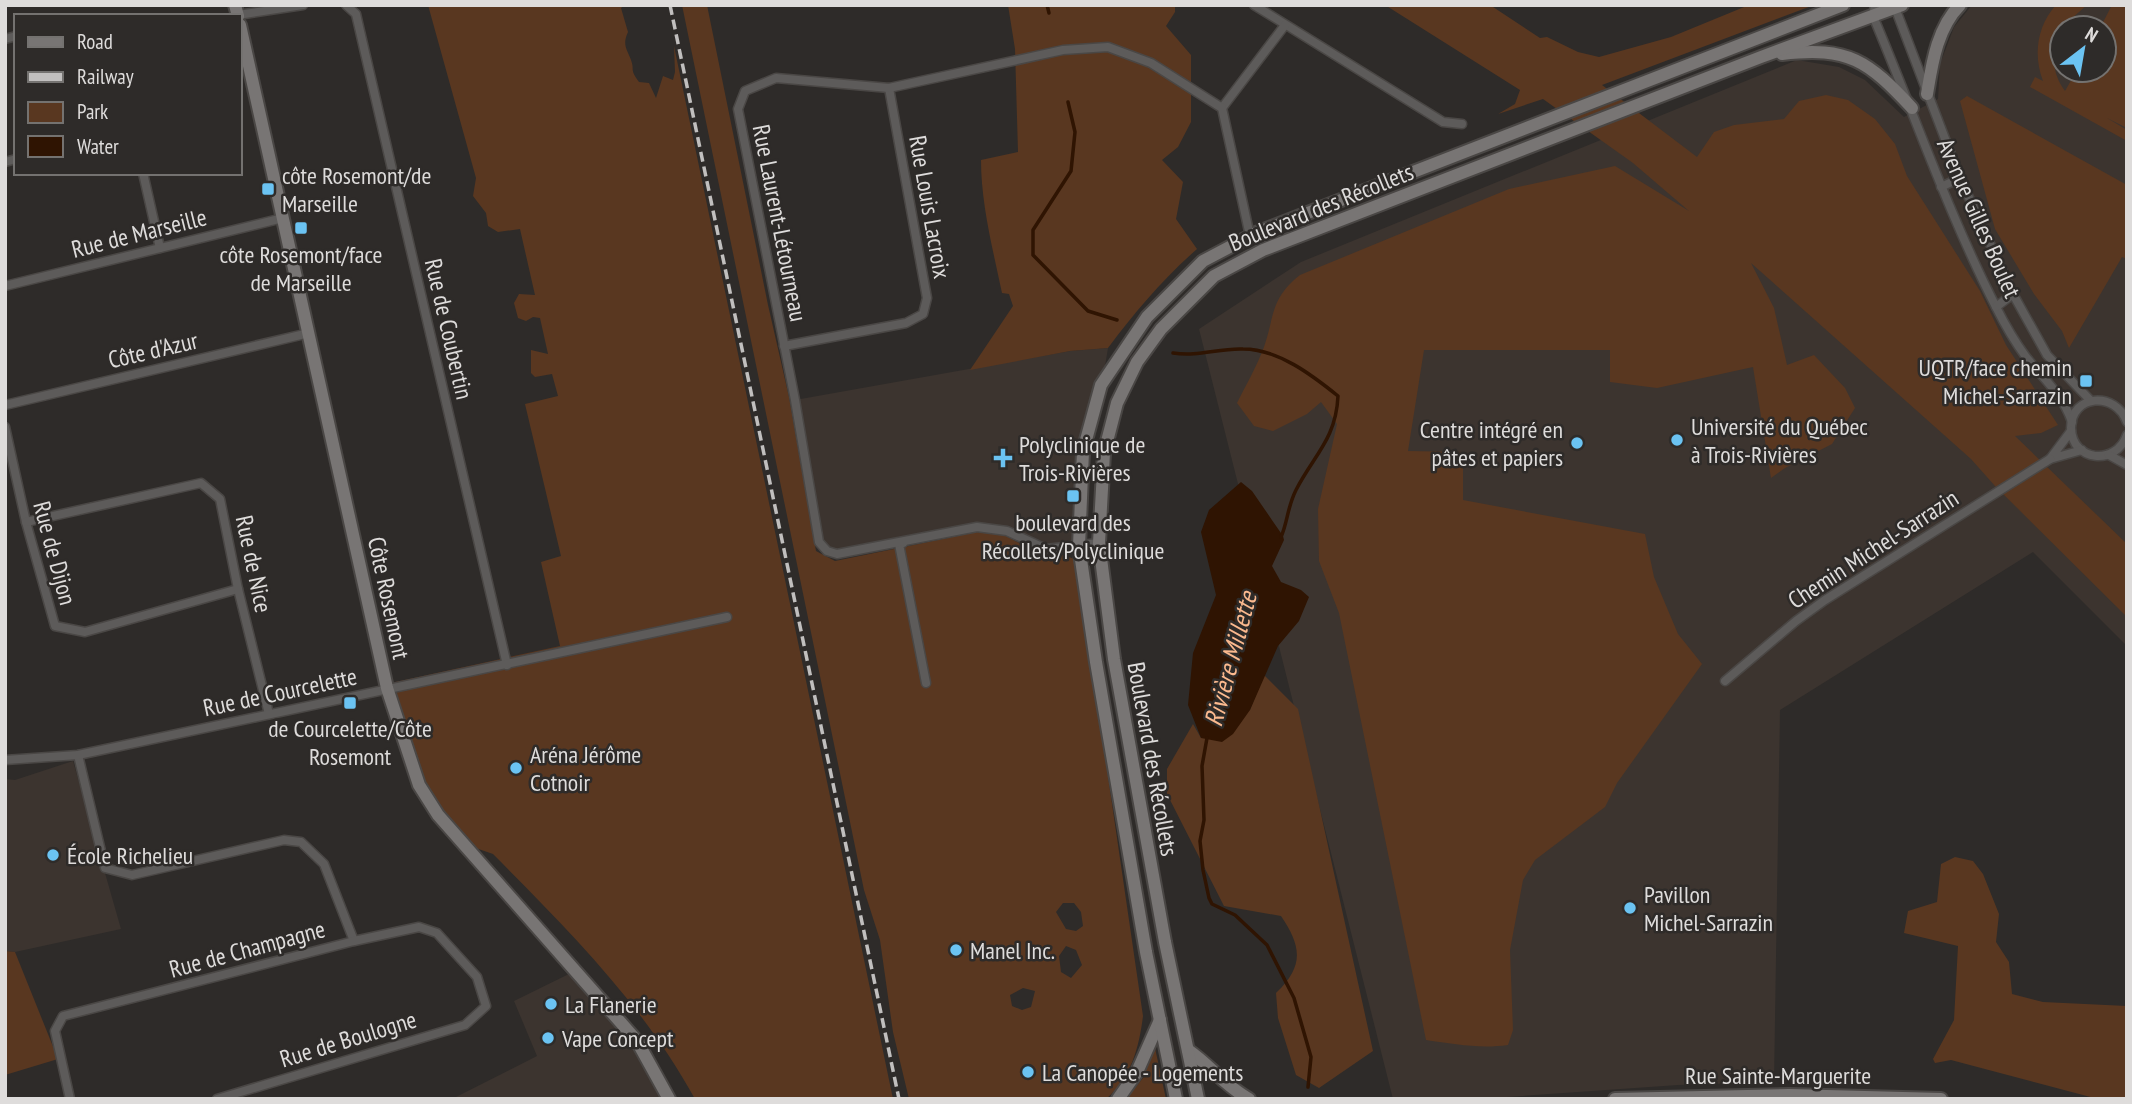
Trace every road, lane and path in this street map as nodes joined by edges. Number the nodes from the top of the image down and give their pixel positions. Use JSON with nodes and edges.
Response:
{"nodes":[{"id":1,"x":303,"y":5,"type":"edge"},
{"id":2,"x":346,"y":5,"type":"edge"},
{"id":3,"x":1254,"y":5,"type":"edge"},
{"id":4,"x":1843,"y":5,"type":"edge"},
{"id":5,"x":1959,"y":5,"type":"edge"},
{"id":6,"x":1897,"y":6,"type":"edge"},
{"id":7,"x":1874,"y":11,"type":"edge"},
{"id":8,"x":242,"y":14,"type":"edge"},
{"id":9,"x":1285,"y":25,"type":"junction"},
{"id":10,"x":242,"y":34,"type":"edge"},
{"id":11,"x":1761,"y":57,"type":"junction"},
{"id":12,"x":889,"y":89,"type":"junction"},
{"id":13,"x":1927,"y":94,"type":"junction"},
{"id":14,"x":1222,"y":108,"type":"junction"},
{"id":15,"x":1912,"y":108,"type":"junction"},
{"id":16,"x":1462,"y":124,"type":"dead end"},
{"id":17,"x":143,"y":175,"type":"edge"},
{"id":18,"x":1960,"y":178,"type":"junction"},
{"id":19,"x":1941,"y":187,"type":"junction"},
{"id":20,"x":283,"y":218,"type":"junction"},
{"id":21,"x":1250,"y":236,"type":"junction"},
{"id":22,"x":160,"y":248,"type":"junction"},
{"id":23,"x":5,"y":286,"type":"edge"},
{"id":24,"x":2013,"y":294,"type":"junction"},
{"id":25,"x":1996,"y":307,"type":"junction"},
{"id":26,"x":309,"y":333,"type":"junction"},
{"id":27,"x":784,"y":346,"type":"junction"},
{"id":28,"x":2091,"y":401,"type":"junction"},
{"id":29,"x":5,"y":405,"type":"edge"},
{"id":30,"x":2127,"y":422,"type":"edge"},
{"id":31,"x":2071,"y":426,"type":"junction"},
{"id":32,"x":5,"y":428,"type":"edge"},
{"id":33,"x":2127,"y":436,"type":"edge"},
{"id":34,"x":2082,"y":450,"type":"junction"},
{"id":35,"x":2109,"y":455,"type":"junction"},
{"id":36,"x":2050,"y":459,"type":"junction"},
{"id":37,"x":2127,"y":465,"type":"edge"},
{"id":38,"x":26,"y":522,"type":"junction"},
{"id":39,"x":899,"y":544,"type":"junction"},
{"id":40,"x":1099,"y":544,"type":"junction"},
{"id":41,"x":1079,"y":546,"type":"junction"},
{"id":42,"x":238,"y":589,"type":"junction"},
{"id":43,"x":727,"y":617,"type":"dead end"},
{"id":44,"x":507,"y":665,"type":"junction"},
{"id":45,"x":1725,"y":681,"type":"dead end"},
{"id":46,"x":926,"y":683,"type":"dead end"},
{"id":47,"x":387,"y":688,"type":"junction"},
{"id":48,"x":269,"y":714,"type":"junction"},
{"id":49,"x":78,"y":755,"type":"junction"},
{"id":50,"x":5,"y":760,"type":"edge"},
{"id":51,"x":354,"y":941,"type":"junction"},
{"id":52,"x":486,"y":1006,"type":"joint"},
{"id":53,"x":1160,"y":1020,"type":"junction"},
{"id":54,"x":1188,"y":1050,"type":"junction"},
{"id":55,"x":1789,"y":1097,"type":"edge"},
{"id":56,"x":70,"y":1099,"type":"edge"},
{"id":57,"x":217,"y":1099,"type":"edge"},
{"id":58,"x":669,"y":1099,"type":"edge"},
{"id":59,"x":1118,"y":1099,"type":"edge"},
{"id":60,"x":1176,"y":1099,"type":"edge"},
{"id":61,"x":1198,"y":1099,"type":"edge"},
{"id":62,"x":1250,"y":1099,"type":"edge"},
{"id":63,"x":1615,"y":1099,"type":"edge"},
{"id":64,"x":1941,"y":1099,"type":"edge"}],
"edges":[{"from":1,"to":8,"type":"street"},
{"from":2,"to":44,"type":"street","name":"Rue de Coubertin"},
{"from":3,"to":9,"type":"street"},
{"from":4,"to":21,"type":"main road","name":"Boulevard des Récollets"},
{"from":5,"to":13,"type":"main road"},
{"from":6,"to":7,"type":"main road","name":"Boulevard des Récollets"},
{"from":6,"to":13,"type":"street","name":"Avenue Gilles Boulet"},
{"from":7,"to":11,"type":"main road","name":"Boulevard des Récollets"},
{"from":7,"to":15,"type":"street","name":"Avenue Gilles Boulet"},
{"from":9,"to":14,"type":"street"},
{"from":9,"to":16,"type":"street"},
{"from":10,"to":20,"type":"main road","name":"Côte Rosemont"},
{"from":11,"to":15,"type":"main road"},
{"from":11,"to":40,"type":"main road","name":"Boulevard des Récollets"},
{"from":12,"to":14,"type":"street","name":"Rue Laurent-Létourneau"},
{"from":12,"to":27,"type":"street","name":"Rue Louis Lacroix"},
{"from":12,"to":27,"type":"street","name":"Rue Laurent-Létourneau"},
{"from":13,"to":18,"type":"street","name":"Avenue Gilles Boulet"},
{"from":14,"to":21,"type":"street"},
{"from":15,"to":19,"type":"street","name":"Avenue Gilles Boulet"},
{"from":17,"to":22,"type":"street"},
{"from":18,"to":19,"type":"street"},
{"from":18,"to":24,"type":"street","name":"Avenue Gilles Boulet"},
{"from":19,"to":25,"type":"street","name":"Avenue Gilles Boulet"},
{"from":20,"to":22,"type":"street","name":"Rue de Marseille"},
{"from":20,"to":26,"type":"main road","name":"Côte Rosemont"},
{"from":21,"to":41,"type":"main road","name":"Boulevard des Récollets"},
{"from":22,"to":23,"type":"street","name":"Rue de Marseille"},
{"from":24,"to":25,"type":"street"},
{"from":24,"to":28,"type":"street","name":"Avenue Gilles Boulet"},
{"from":25,"to":31,"type":"street","name":"Avenue Gilles Boulet"},
{"from":26,"to":29,"type":"street","name":"Côte d'Azur"},
{"from":26,"to":47,"type":"main road","name":"Côte Rosemont"},
{"from":27,"to":39,"type":"street","name":"Rue Laurent-Létourneau"},
{"from":28,"to":30,"type":"street","name":"Avenue Gilles Boulet"},
{"from":28,"to":31,"type":"street"},
{"from":31,"to":34,"type":"street","name":"Avenue Gilles Boulet"},
{"from":31,"to":36,"type":"street","name":"Chemin Michel-Sarrazin"},
{"from":32,"to":38,"type":"street","name":"Rue de Dijon"},
{"from":33,"to":35,"type":"street"},
{"from":34,"to":35,"type":"street"},
{"from":34,"to":36,"type":"street","name":"Chemin Michel-Sarrazin"},
{"from":35,"to":37,"type":"street"},
{"from":36,"to":45,"type":"street","name":"Chemin Michel-Sarrazin"},
{"from":38,"to":42,"type":"street","name":"Rue de Nice"},
{"from":38,"to":42,"type":"street","name":"Rue de Dijon"},
{"from":39,"to":41,"type":"street","name":"Rue Laurent-Létourneau"},
{"from":39,"to":46,"type":"street"},
{"from":40,"to":41,"type":"street"},
{"from":40,"to":54,"type":"main road","name":"Boulevard des Récollets"},
{"from":41,"to":53,"type":"main road","name":"Boulevard des Récollets"},
{"from":42,"to":48,"type":"street","name":"Rue de Nice"},
{"from":43,"to":44,"type":"street","name":"Rue de Courcelette"},
{"from":44,"to":47,"type":"street","name":"Rue de Courcelette"},
{"from":47,"to":48,"type":"street","name":"Rue de Courcelette"},
{"from":47,"to":58,"type":"main road","name":"Côte Rosemont"},
{"from":48,"to":49,"type":"street","name":"Rue de Courcelette"},
{"from":49,"to":50,"type":"street","name":"Rue de Courcelette"},
{"from":49,"to":51,"type":"street"},
{"from":51,"to":52,"type":"street","name":"Rue de Champagne"},
{"from":51,"to":56,"type":"street","name":"Rue de Champagne"},
{"from":52,"to":57,"type":"street","name":"Rue de Boulogne"},
{"from":53,"to":59,"type":"main road"},
{"from":53,"to":60,"type":"main road","name":"Boulevard des Récollets"},
{"from":54,"to":61,"type":"main road","name":"Boulevard des Récollets"},
{"from":54,"to":62,"type":"main road"},
{"from":55,"to":63,"type":"main road","name":"Rue Sainte-Marguerite"},
{"from":55,"to":64,"type":"main road","name":"Rue Sainte-Marguerite"}]}
